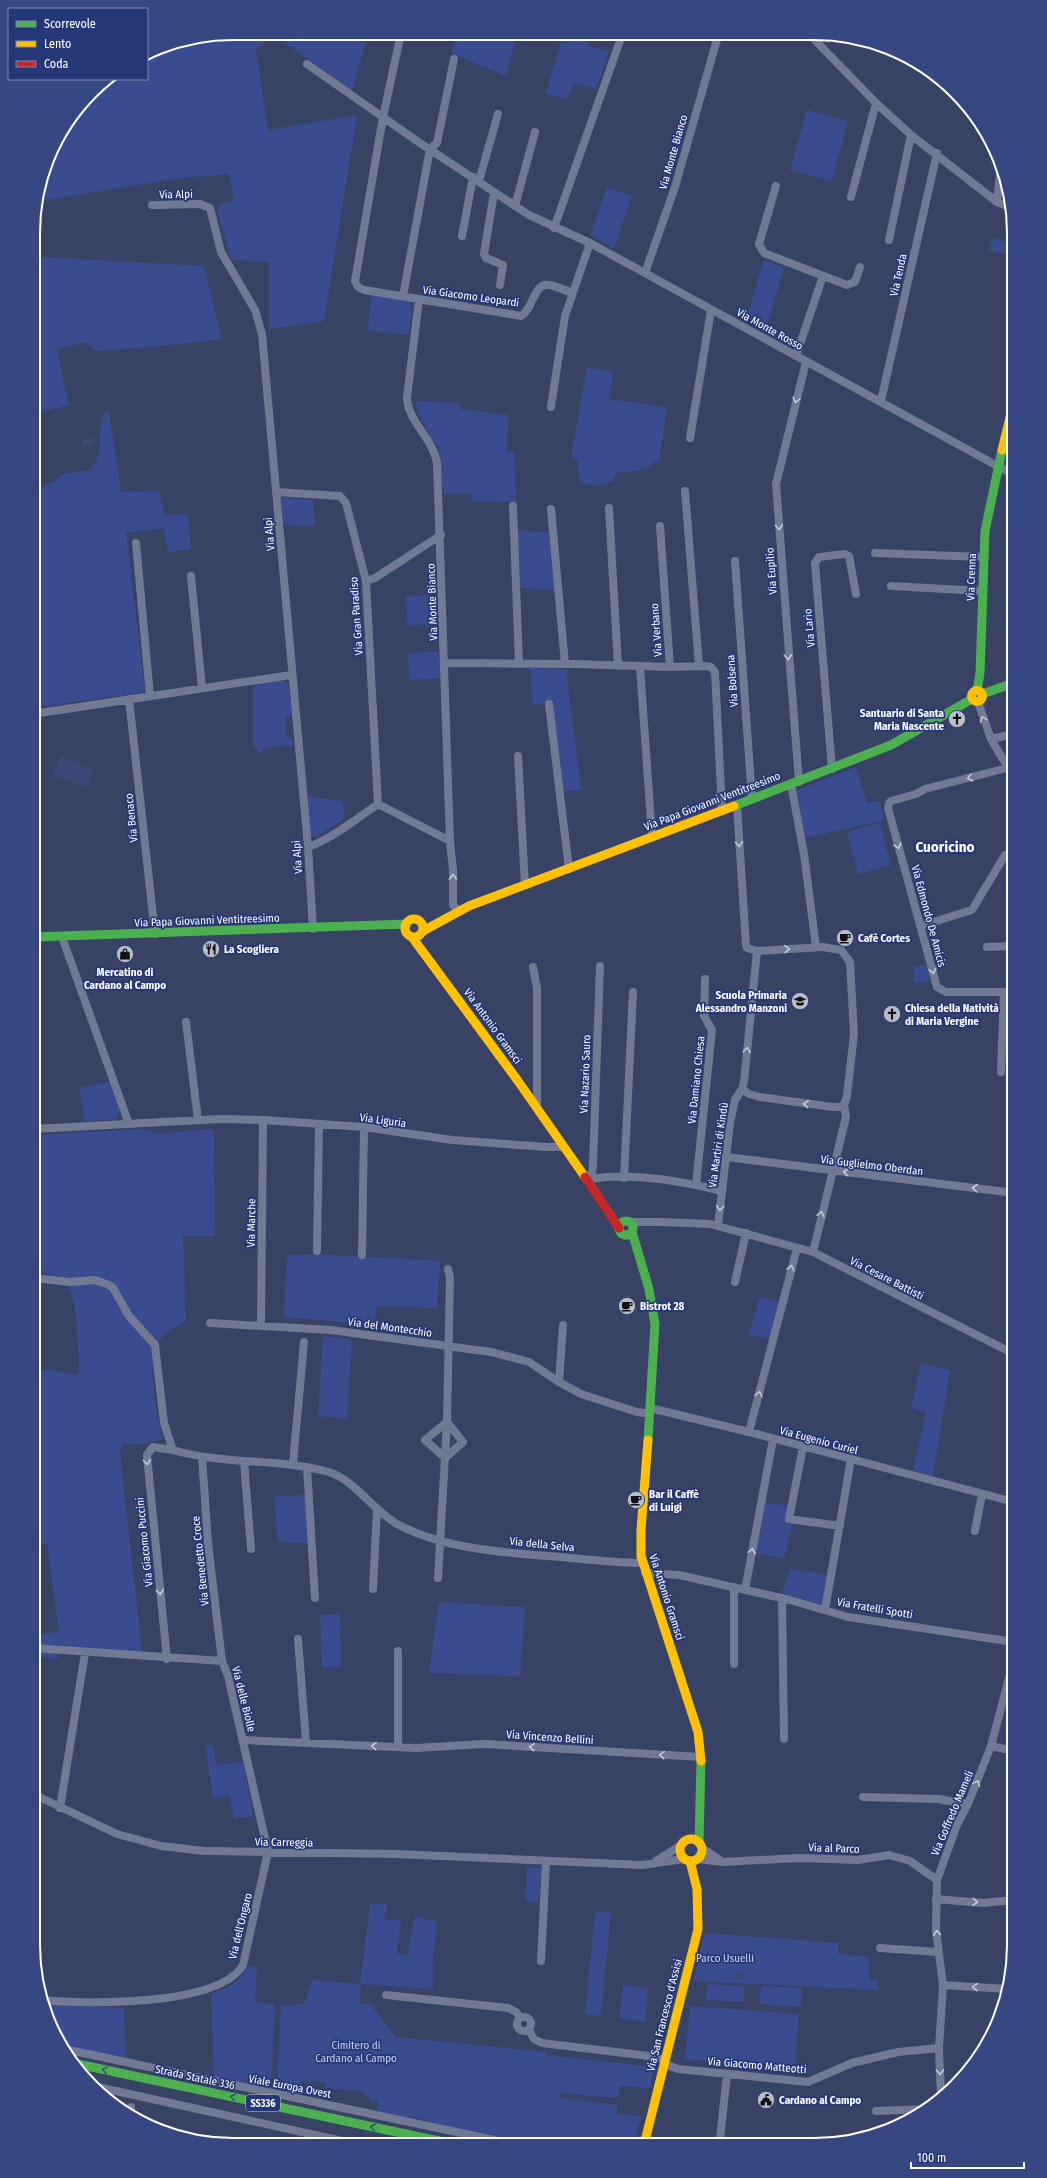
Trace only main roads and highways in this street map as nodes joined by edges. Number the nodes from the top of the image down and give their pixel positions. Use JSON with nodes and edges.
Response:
{"nodes":[{"id":1,"x":1007,"y":429,"type":"edge"},
{"id":2,"x":1007,"y":685,"type":"edge"},
{"id":3,"x":977,"y":696,"type":"junction"},
{"id":4,"x":407,"y":924,"type":"junction"},
{"id":5,"x":381,"y":926,"type":"junction"},
{"id":6,"x":416,"y":931,"type":"junction"},
{"id":7,"x":40,"y":937,"type":"edge"},
{"id":8,"x":701,"y":1809,"type":"junction"},
{"id":9,"x":688,"y":1839,"type":"junction"},
{"id":10,"x":701,"y":1845,"type":"junction"},
{"id":11,"x":692,"y":1860,"type":"junction"},
{"id":12,"x":82,"y":2065,"type":"edge"},
{"id":13,"x":93,"y":2077,"type":"edge"},
{"id":14,"x":379,"y":2138,"type":"edge"},
{"id":15,"x":424,"y":2138,"type":"edge"},
{"id":16,"x":646,"y":2138,"type":"edge"}],
"edges":[{"from":1,"to":3,"type":"main road","name":"Via Crenna"},
{"from":2,"to":3,"type":"main road","name":"Via Papa Giovanni Ventitreesimo"},
{"from":3,"to":6,"type":"main road","name":"Via Papa Giovanni Ventitreesimo"},
{"from":4,"to":5,"type":"main road","name":"Via Papa Giovanni Ventitreesimo"},
{"from":4,"to":6,"type":"main road"},
{"from":4,"to":6,"type":"main road","name":"Via Papa Giovanni Ventitreesimo"},
{"from":5,"to":6,"type":"main road","name":"Via Papa Giovanni Ventitreesimo"},
{"from":5,"to":7,"type":"main road","name":"Via Papa Giovanni Ventitreesimo"},
{"from":6,"to":8,"type":"main road","name":"Via Antonio Gramsci"},
{"from":8,"to":9,"type":"main road","name":"Via Antonio Gramsci"},
{"from":8,"to":10,"type":"main road","name":"Via Antonio Gramsci"},
{"from":9,"to":10,"type":"main road"},
{"from":9,"to":11,"type":"main road"},
{"from":10,"to":11,"type":"main road"},
{"from":11,"to":16,"type":"main road","name":"Via San Francesco d'Assisi"},
{"from":15,"to":12,"type":"main road","name":"Strada Statale 336","number":"SS336","one_way":true},
{"from":13,"to":14,"type":"main road","name":"Strada Statale 336","number":"SS336"}]}
